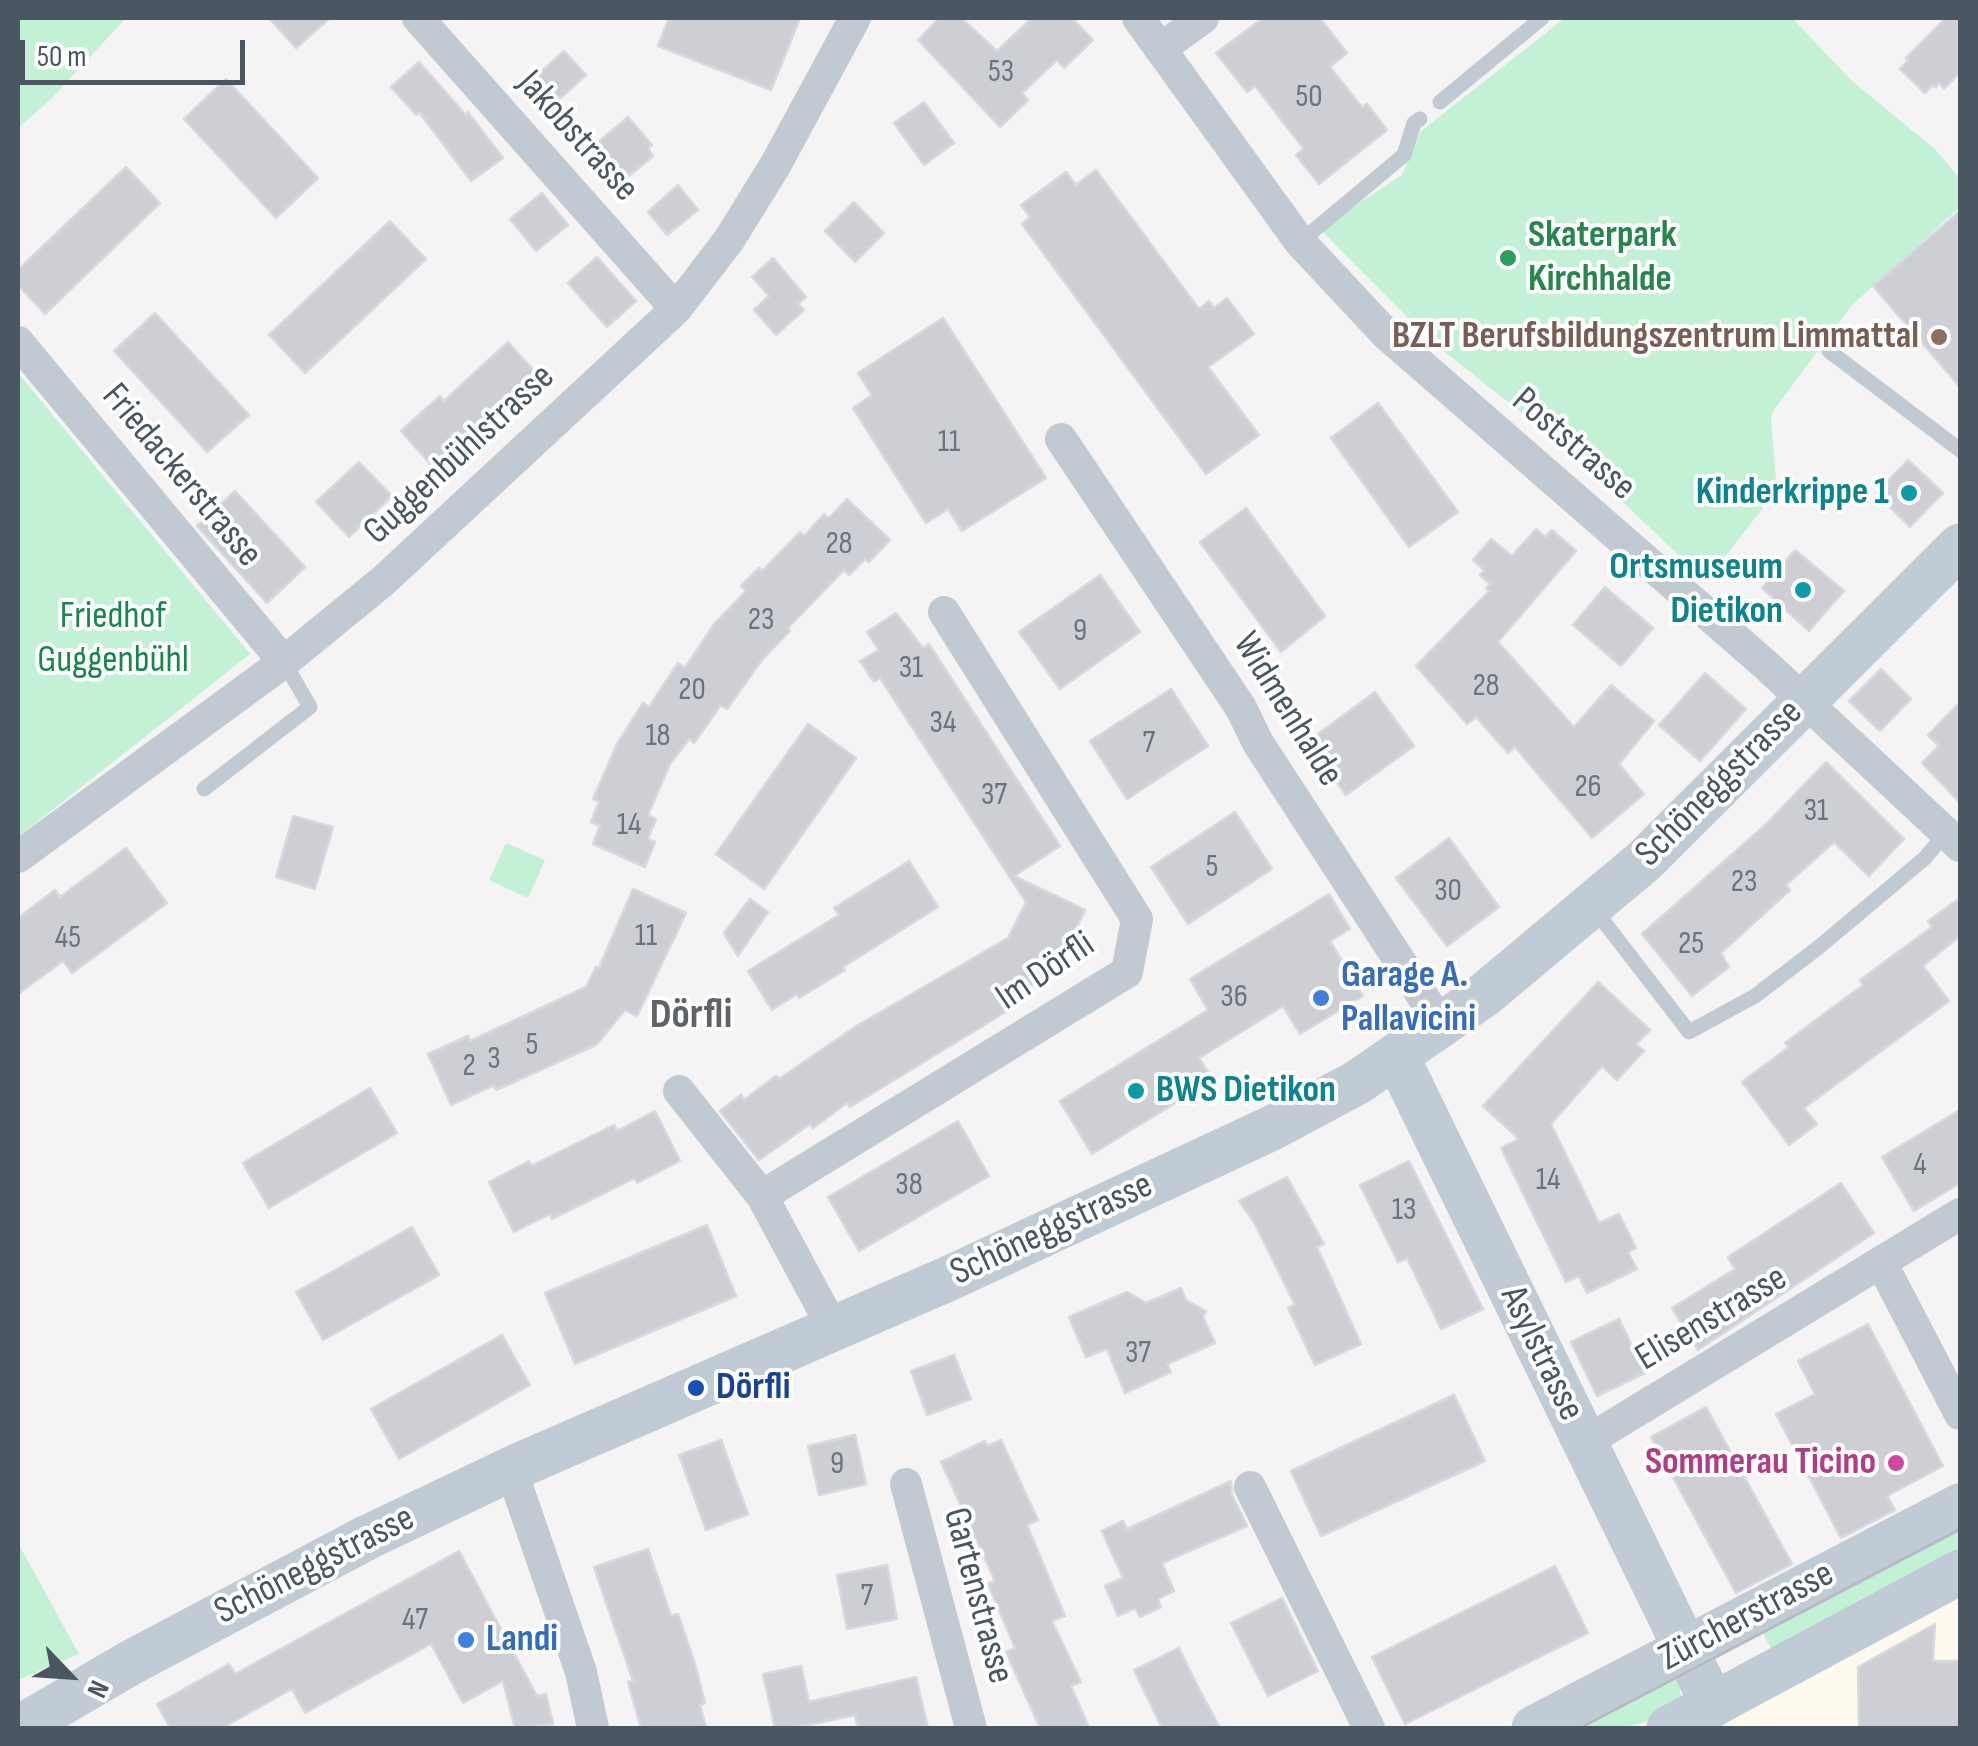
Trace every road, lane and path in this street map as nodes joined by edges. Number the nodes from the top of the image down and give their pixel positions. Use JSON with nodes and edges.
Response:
{"nodes":[{"id":1,"x":418,"y":18,"type":"edge"},
{"id":2,"x":855,"y":18,"type":"edge"},
{"id":3,"x":1138,"y":18,"type":"edge"},
{"id":4,"x":1203,"y":18,"type":"edge"},
{"id":5,"x":1542,"y":18,"type":"edge"},
{"id":6,"x":1160,"y":48,"type":"junction"},
{"id":7,"x":1440,"y":102,"type":"dead end"},
{"id":8,"x":1420,"y":118,"type":"dead end"},
{"id":9,"x":1300,"y":242,"type":"junction"},
{"id":10,"x":676,"y":309,"type":"junction"},
{"id":11,"x":18,"y":342,"type":"edge"},
{"id":12,"x":1829,"y":351,"type":"dead end"},
{"id":13,"x":1062,"y":439,"type":"dead end"},
{"id":14,"x":1960,"y":450,"type":"edge"},
{"id":15,"x":1955,"y":565,"type":"edge"},
{"id":16,"x":944,"y":612,"type":"dead end"},
{"id":17,"x":284,"y":662,"type":"junction"},
{"id":18,"x":1804,"y":700,"type":"junction"},
{"id":19,"x":204,"y":790,"type":"dead end"},
{"id":20,"x":1953,"y":840,"type":"edge"},
{"id":21,"x":18,"y":857,"type":"edge"},
{"id":22,"x":1592,"y":906,"type":"junction"},
{"id":23,"x":1442,"y":1026,"type":"junction"},
{"id":24,"x":1397,"y":1058,"type":"junction"},
{"id":25,"x":680,"y":1091,"type":"dead end"},
{"id":26,"x":762,"y":1196,"type":"junction"},
{"id":27,"x":1960,"y":1214,"type":"edge"},
{"id":28,"x":1882,"y":1264,"type":"junction"},
{"id":29,"x":833,"y":1328,"type":"junction"},
{"id":30,"x":1960,"y":1414,"type":"edge"},
{"id":31,"x":1584,"y":1443,"type":"junction"},
{"id":32,"x":512,"y":1470,"type":"junction"},
{"id":33,"x":906,"y":1484,"type":"dead end"},
{"id":34,"x":1250,"y":1488,"type":"dead end"},
{"id":35,"x":1960,"y":1506,"type":"edge"},
{"id":36,"x":1960,"y":1572,"type":"edge"},
{"id":37,"x":1685,"y":1650,"type":"junction"},
{"id":38,"x":1713,"y":1705,"type":"junction"},
{"id":39,"x":19,"y":1728,"type":"edge"},
{"id":40,"x":593,"y":1728,"type":"edge"},
{"id":41,"x":971,"y":1728,"type":"edge"},
{"id":42,"x":1369,"y":1728,"type":"edge"},
{"id":43,"x":1534,"y":1728,"type":"edge"},
{"id":44,"x":1669,"y":1728,"type":"edge"}],
"edges":[{"from":1,"to":10,"type":"street","name":"Jakobstrasse"},
{"from":2,"to":10,"type":"street","name":"Guggenbühlstrasse"},
{"from":3,"to":6,"type":"street","name":"Poststrasse"},
{"from":4,"to":6,"type":"street"},
{"from":5,"to":7,"type":"lane"},
{"from":6,"to":9,"type":"street","name":"Poststrasse"},
{"from":8,"to":9,"type":"lane"},
{"from":9,"to":18,"type":"street","name":"Poststrasse"},
{"from":10,"to":17,"type":"street","name":"Guggenbühlstrasse"},
{"from":11,"to":17,"type":"street","name":"Friedackerstrasse"},
{"from":12,"to":14,"type":"lane"},
{"from":13,"to":23,"type":"street","name":"Widmenhalde"},
{"from":15,"to":18,"type":"street","name":"Schöneggstrasse"},
{"from":16,"to":26,"type":"street","name":"Im Dörfli"},
{"from":17,"to":19,"type":"lane"},
{"from":17,"to":21,"type":"street","name":"Guggenbühlstrasse"},
{"from":18,"to":20,"type":"street","name":"Poststrasse"},
{"from":18,"to":22,"type":"street","name":"Schöneggstrasse"},
{"from":20,"to":22,"type":"lane"},
{"from":22,"to":23,"type":"street","name":"Schöneggstrasse"},
{"from":23,"to":24,"type":"street","name":"Schöneggstrasse"},
{"from":24,"to":29,"type":"street","name":"Schöneggstrasse"},
{"from":24,"to":31,"type":"street","name":"Asylstrasse"},
{"from":25,"to":26,"type":"street"},
{"from":26,"to":29,"type":"street"},
{"from":27,"to":28,"type":"street","name":"Elisenstrasse"},
{"from":28,"to":30,"type":"street"},
{"from":28,"to":31,"type":"street","name":"Elisenstrasse"},
{"from":29,"to":32,"type":"street","name":"Schöneggstrasse"},
{"from":31,"to":37,"type":"street","name":"Asylstrasse"},
{"from":32,"to":39,"type":"street","name":"Schöneggstrasse"},
{"from":32,"to":40,"type":"street"},
{"from":33,"to":41,"type":"street","name":"Gartenstrasse"},
{"from":34,"to":42,"type":"street"},
{"from":35,"to":37,"type":"street","name":"Zürcherstrasse"},
{"from":36,"to":38,"type":"street","name":"Zürcherstrasse"},
{"from":37,"to":38,"type":"street","name":"Asylstrasse"},
{"from":37,"to":43,"type":"street","name":"Zürcherstrasse"},
{"from":38,"to":44,"type":"street","name":"Zürcherstrasse"}]}
